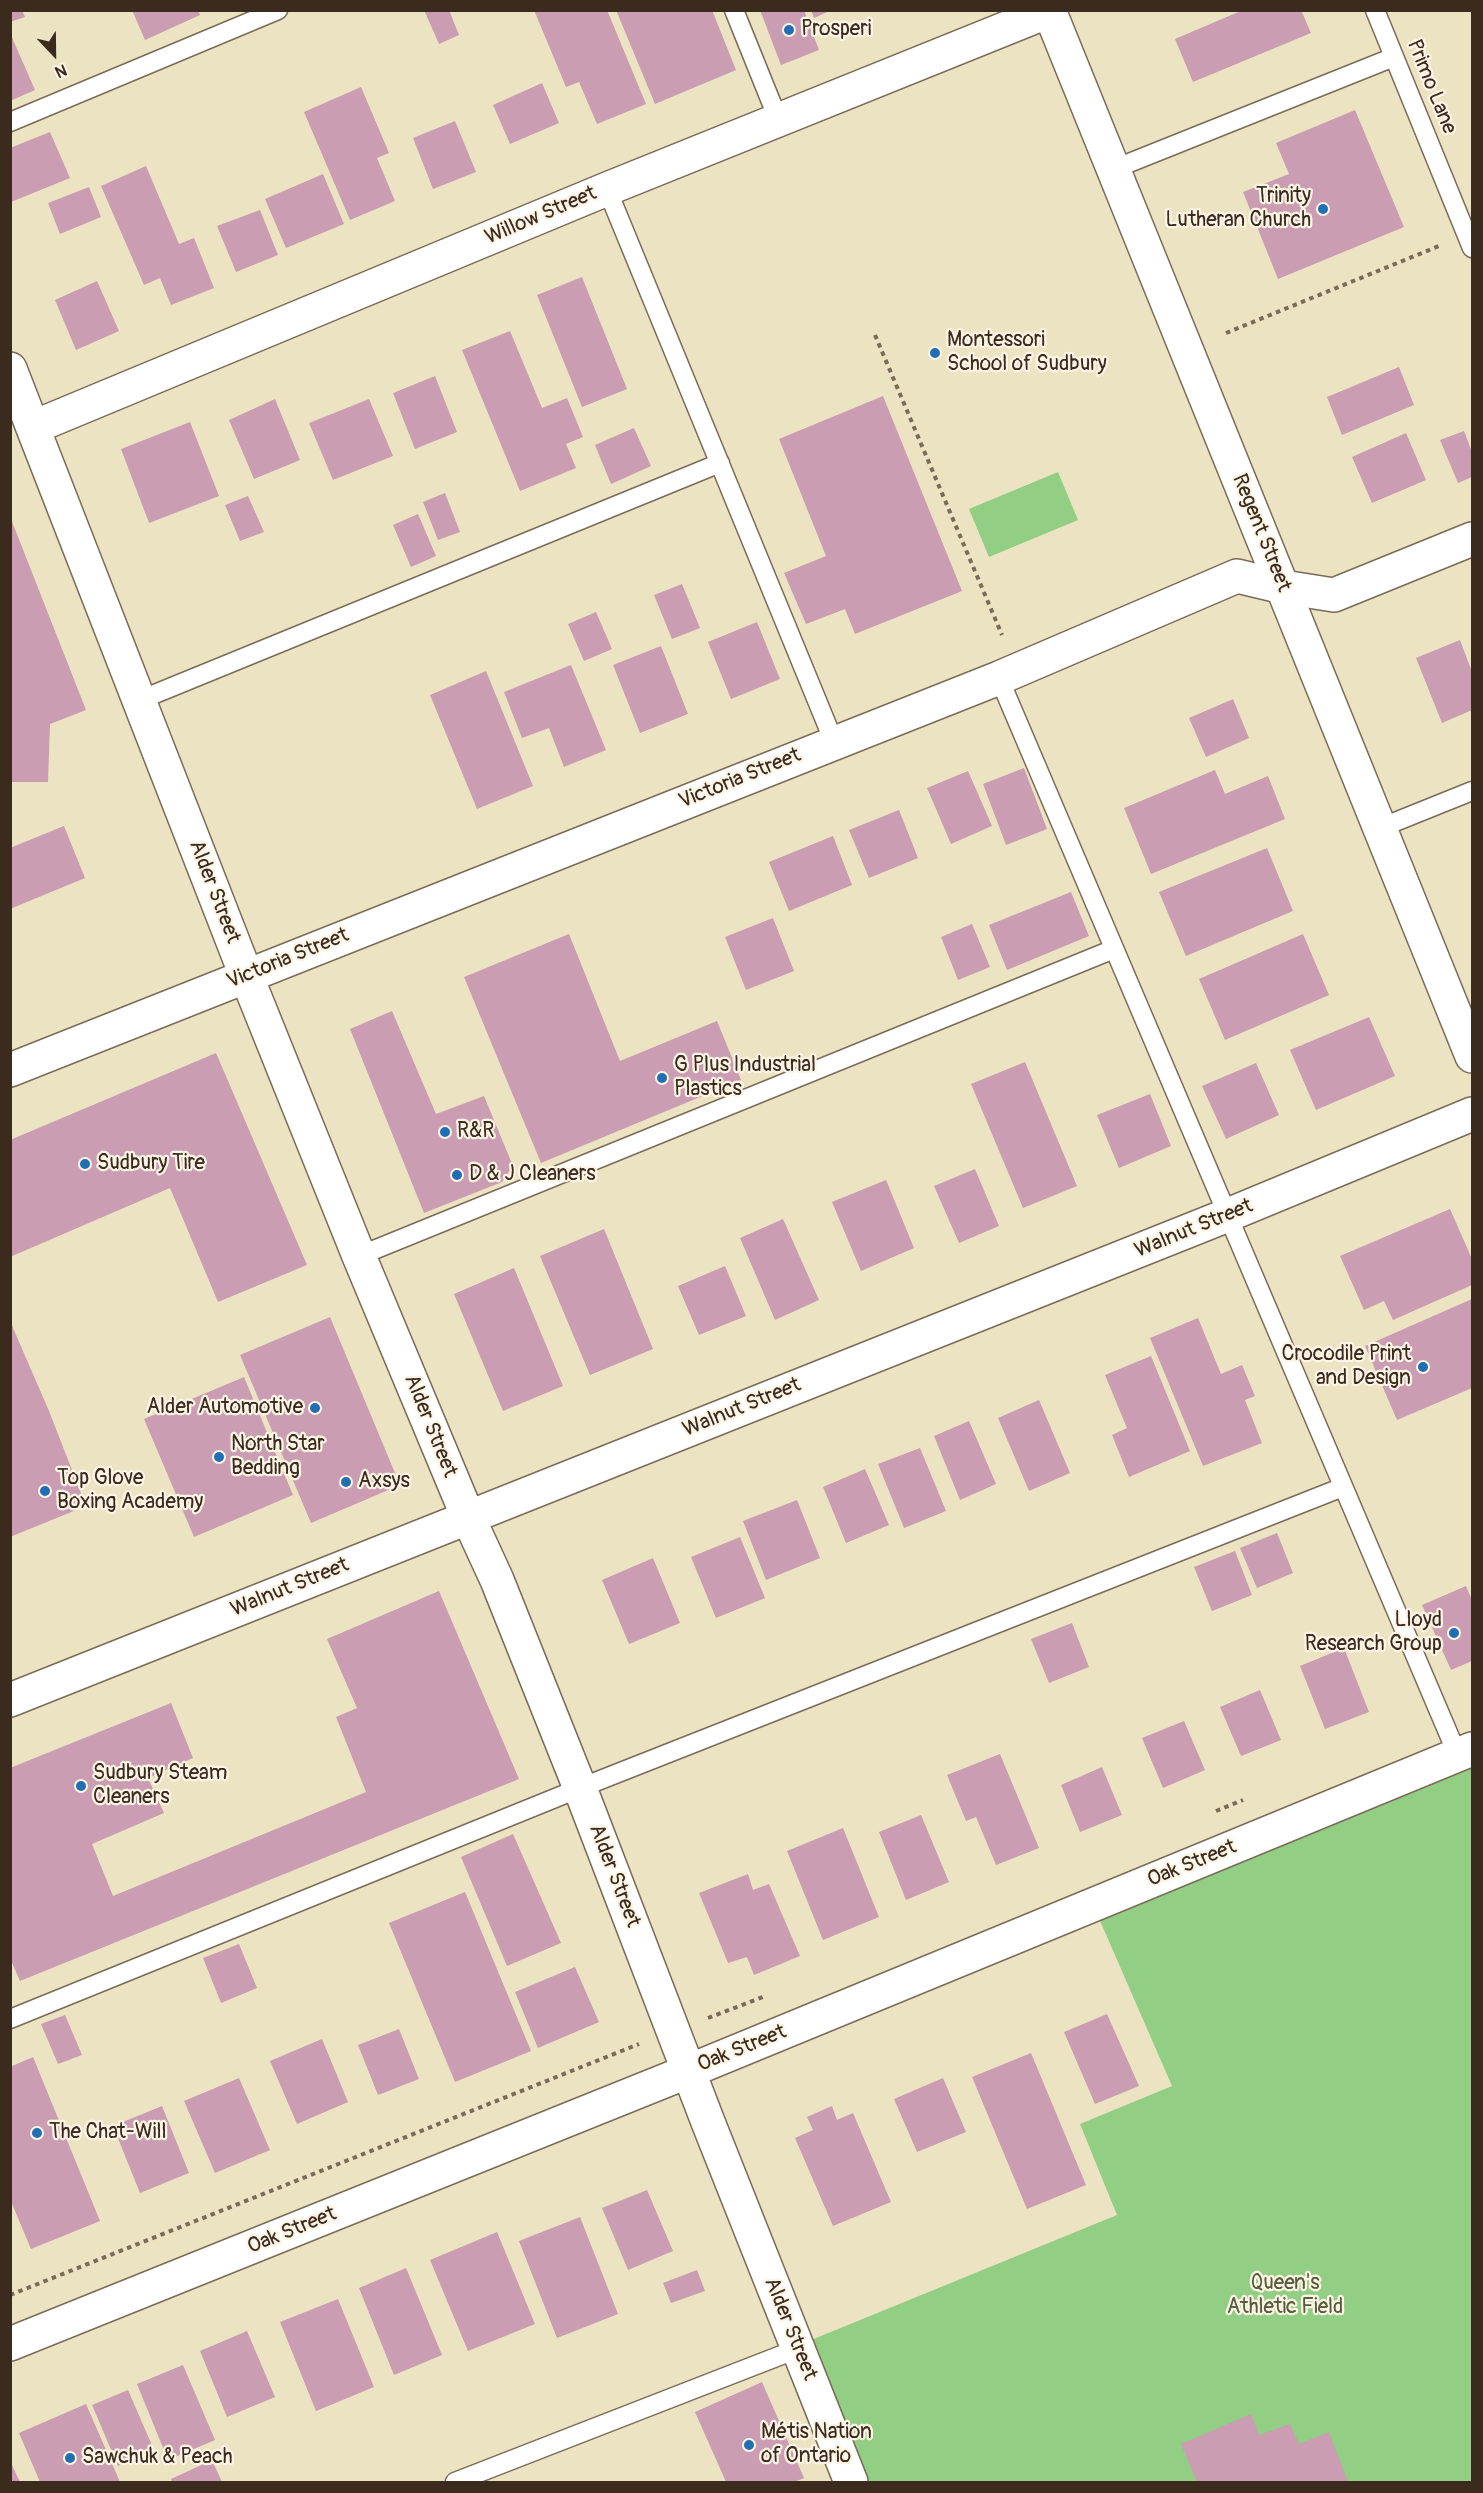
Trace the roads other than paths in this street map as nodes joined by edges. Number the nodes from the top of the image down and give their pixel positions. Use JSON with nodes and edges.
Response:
{"nodes":[{"id":1,"x":279,"y":10,"type":"edge"},
{"id":2,"x":734,"y":10,"type":"edge"},
{"id":3,"x":1375,"y":10,"type":"edge"},
{"id":4,"x":1049,"y":11,"type":"edge"},
{"id":5,"x":1394,"y":57,"type":"junction"},
{"id":6,"x":778,"y":119,"type":"junction"},
{"id":7,"x":10,"y":122,"type":"edge"},
{"id":8,"x":1114,"y":169,"type":"junction"},
{"id":9,"x":607,"y":189,"type":"junction"},
{"id":10,"x":1470,"y":241,"type":"edge"},
{"id":11,"x":10,"y":369,"type":"edge"},
{"id":12,"x":34,"y":427,"type":"junction"},
{"id":13,"x":720,"y":463,"type":"junction"},
{"id":14,"x":1473,"y":539,"type":"edge"},
{"id":15,"x":1282,"y":587,"type":"junction"},
{"id":16,"x":999,"y":678,"type":"junction"},
{"id":17,"x":140,"y":700,"type":"junction"},
{"id":18,"x":834,"y":742,"type":"junction"},
{"id":19,"x":1473,"y":791,"type":"edge"},
{"id":20,"x":1380,"y":828,"type":"junction"},
{"id":21,"x":1114,"y":949,"type":"junction"},
{"id":22,"x":246,"y":975,"type":"junction"},
{"id":23,"x":1473,"y":1056,"type":"edge"},
{"id":24,"x":10,"y":1070,"type":"edge"},
{"id":25,"x":1473,"y":1114,"type":"edge"},
{"id":26,"x":1228,"y":1215,"type":"junction"},
{"id":27,"x":359,"y":1256,"type":"junction"},
{"id":28,"x":1343,"y":1487,"type":"junction"},
{"id":29,"x":468,"y":1517,"type":"junction"},
{"id":30,"x":10,"y":1700,"type":"edge"},
{"id":31,"x":1465,"y":1753,"type":"edge"},
{"id":32,"x":580,"y":1788,"type":"junction"},
{"id":33,"x":10,"y":2019,"type":"edge"},
{"id":34,"x":688,"y":2071,"type":"junction"},
{"id":35,"x":10,"y":2344,"type":"edge"},
{"id":36,"x":798,"y":2349,"type":"junction"},
{"id":37,"x":455,"y":2482,"type":"edge"},
{"id":38,"x":851,"y":2482,"type":"edge"}],
"edges":[{"from":1,"to":7,"type":"lane"},
{"from":2,"to":6,"type":"lane"},
{"from":3,"to":5,"type":"lane","name":"Primo Lane"},
{"from":4,"to":6,"type":"street","name":"Willow Street"},
{"from":4,"to":8,"type":"street","name":"Regent Street"},
{"from":5,"to":8,"type":"lane"},
{"from":5,"to":10,"type":"lane","name":"Primo Lane"},
{"from":6,"to":9,"type":"street","name":"Willow Street"},
{"from":8,"to":15,"type":"street","name":"Regent Street"},
{"from":9,"to":12,"type":"street","name":"Willow Street"},
{"from":9,"to":13,"type":"lane"},
{"from":11,"to":12,"type":"street","name":"Alder Street"},
{"from":12,"to":17,"type":"street","name":"Alder Street"},
{"from":13,"to":17,"type":"lane"},
{"from":13,"to":18,"type":"lane"},
{"from":14,"to":15,"type":"street","name":"Victoria Street"},
{"from":15,"to":16,"type":"street","name":"Victoria Street"},
{"from":15,"to":20,"type":"street","name":"Regent Street"},
{"from":16,"to":18,"type":"street","name":"Victoria Street"},
{"from":16,"to":21,"type":"lane"},
{"from":17,"to":22,"type":"street","name":"Alder Street"},
{"from":18,"to":22,"type":"street","name":"Victoria Street"},
{"from":19,"to":20,"type":"lane"},
{"from":20,"to":23,"type":"street","name":"Regent Street"},
{"from":21,"to":26,"type":"lane"},
{"from":21,"to":27,"type":"lane"},
{"from":22,"to":24,"type":"street","name":"Victoria Street"},
{"from":22,"to":27,"type":"street","name":"Alder Street"},
{"from":25,"to":26,"type":"street","name":"Walnut Street"},
{"from":26,"to":28,"type":"lane"},
{"from":26,"to":29,"type":"street","name":"Walnut Street"},
{"from":27,"to":29,"type":"street","name":"Alder Street"},
{"from":28,"to":31,"type":"lane"},
{"from":28,"to":32,"type":"lane"},
{"from":29,"to":30,"type":"street","name":"Walnut Street"},
{"from":29,"to":32,"type":"street","name":"Alder Street"},
{"from":31,"to":34,"type":"street","name":"Oak Street"},
{"from":32,"to":33,"type":"lane"},
{"from":32,"to":34,"type":"street","name":"Alder Street"},
{"from":34,"to":35,"type":"street","name":"Oak Street"},
{"from":34,"to":36,"type":"street","name":"Alder Street"},
{"from":36,"to":37,"type":"lane"},
{"from":36,"to":38,"type":"street","name":"Alder Street"}]}
